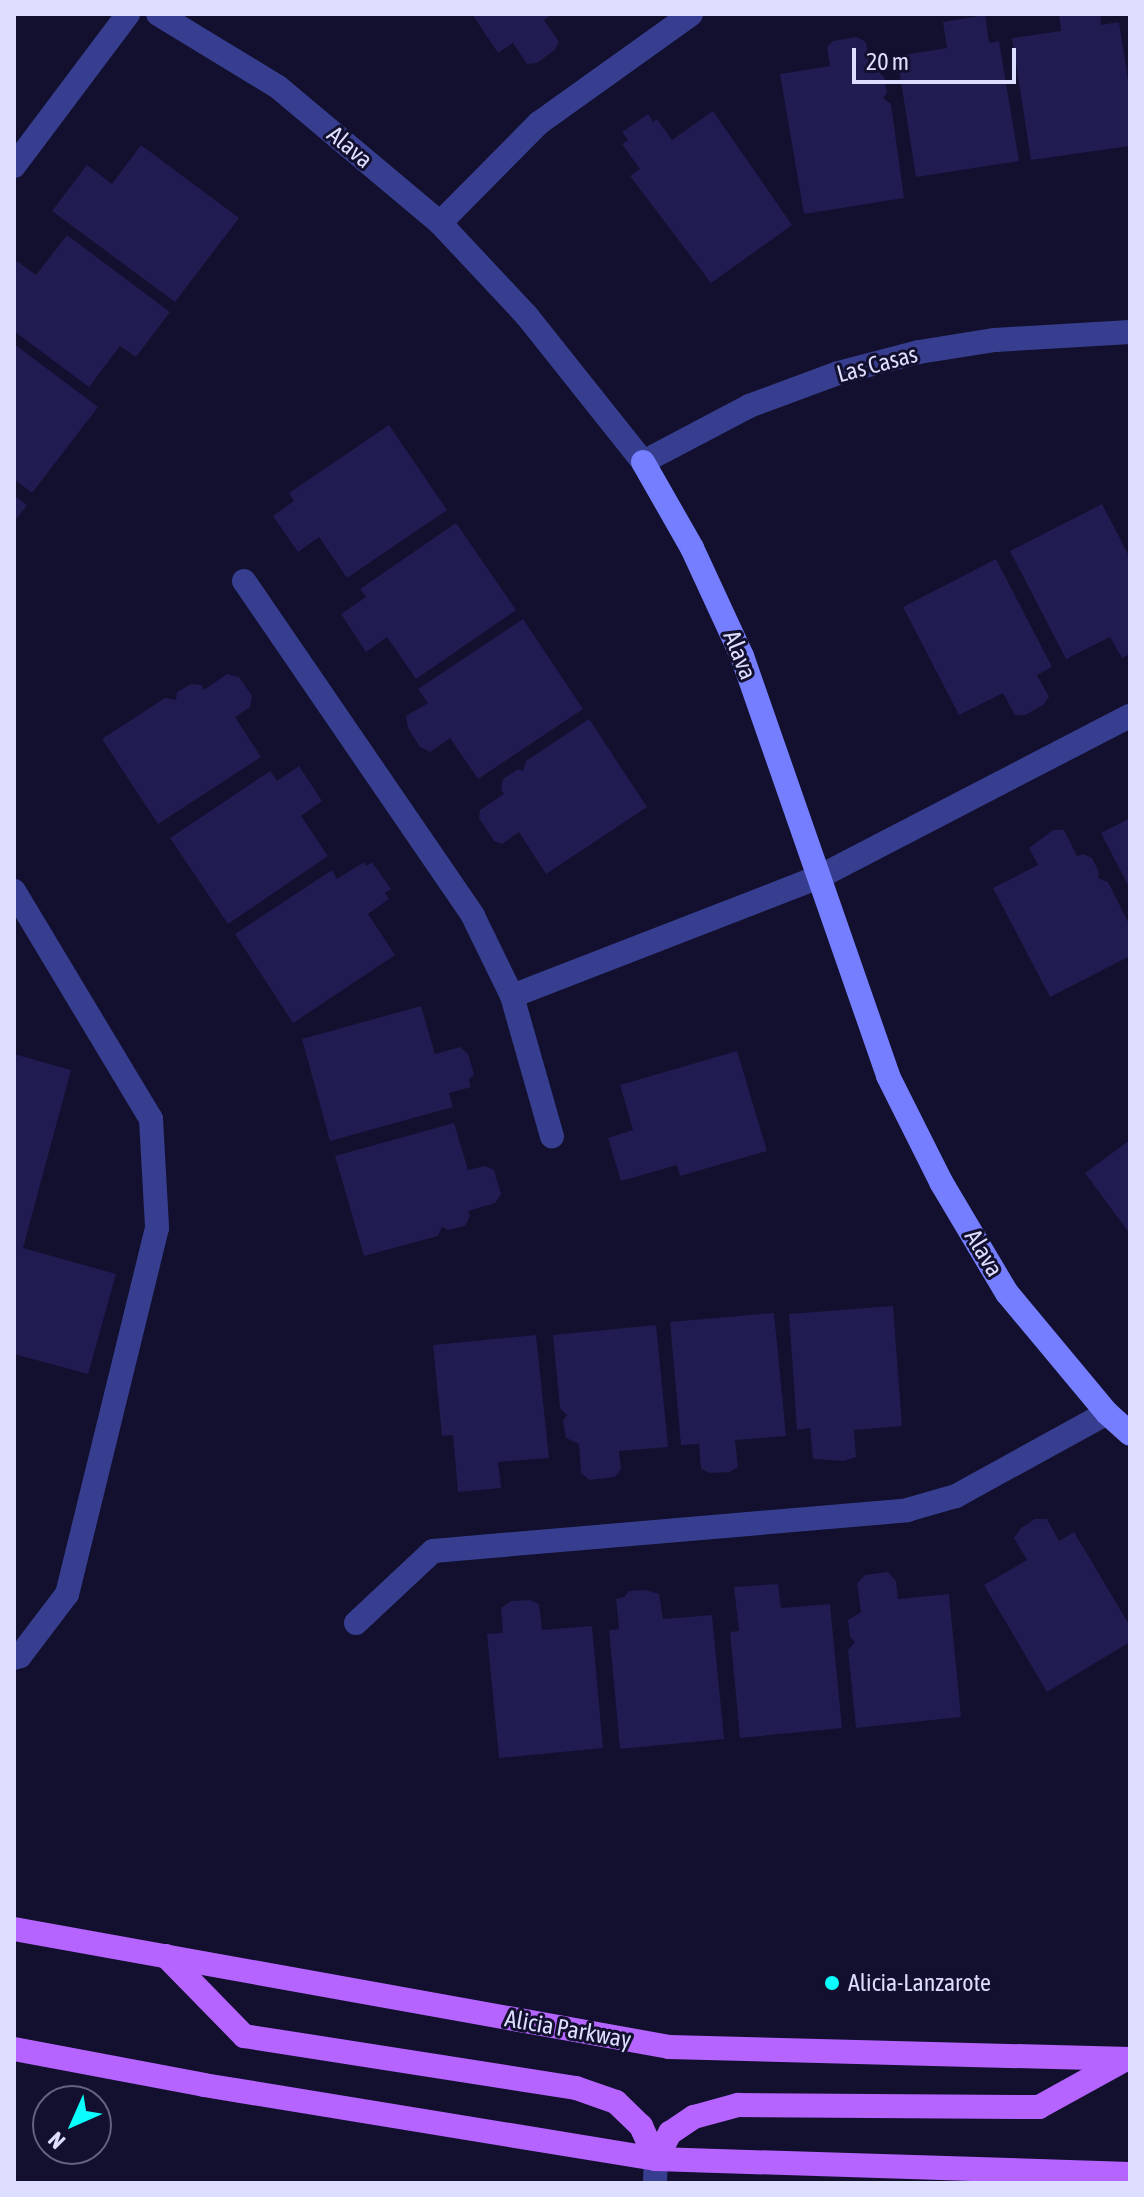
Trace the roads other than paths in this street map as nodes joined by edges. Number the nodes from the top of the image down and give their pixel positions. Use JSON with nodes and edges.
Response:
{"nodes":[{"id":1,"x":128,"y":14,"type":"edge"},
{"id":2,"x":158,"y":14,"type":"edge"},
{"id":3,"x":691,"y":14,"type":"edge"},
{"id":4,"x":14,"y":166,"type":"edge"},
{"id":5,"x":440,"y":223,"type":"junction"},
{"id":6,"x":1130,"y":332,"type":"edge"},
{"id":7,"x":643,"y":462,"type":"junction"},
{"id":8,"x":244,"y":581,"type":"dead end"},
{"id":9,"x":1130,"y":716,"type":"edge"},
{"id":10,"x":817,"y":878,"type":"junction"},
{"id":11,"x":14,"y":891,"type":"edge"},
{"id":12,"x":512,"y":996,"type":"junction"},
{"id":13,"x":552,"y":1136,"type":"dead end"},
{"id":14,"x":1107,"y":1413,"type":"junction"},
{"id":15,"x":1130,"y":1434,"type":"edge"},
{"id":16,"x":356,"y":1623,"type":"dead end"},
{"id":17,"x":14,"y":1658,"type":"edge"},
{"id":18,"x":14,"y":1929,"type":"edge"},
{"id":19,"x":166,"y":1956,"type":"junction"},
{"id":20,"x":14,"y":2049,"type":"edge"},
{"id":21,"x":1128,"y":2059,"type":"edge"},
{"id":22,"x":656,"y":2171,"type":"edge"},
{"id":23,"x":1130,"y":2174,"type":"edge"}],
"edges":[{"from":1,"to":4,"type":"street"},
{"from":2,"to":5,"type":"street","name":"Alava"},
{"from":3,"to":5,"type":"street"},
{"from":5,"to":7,"type":"street","name":"Alava"},
{"from":6,"to":7,"type":"street","name":"Las Casas"},
{"from":7,"to":10,"type":"street","name":"Alava"},
{"from":8,"to":12,"type":"street"},
{"from":9,"to":10,"type":"street"},
{"from":10,"to":12,"type":"street"},
{"from":10,"to":14,"type":"street","name":"Alava"},
{"from":11,"to":17,"type":"street"},
{"from":12,"to":13,"type":"street"},
{"from":14,"to":15,"type":"street","name":"Alava"},
{"from":14,"to":16,"type":"street"},
{"from":18,"to":19,"type":"main road","name":"Alicia Parkway"},
{"from":19,"to":21,"type":"main road","name":"Alicia Parkway"},
{"from":19,"to":22,"type":"main road"},
{"from":20,"to":22,"type":"main road"},
{"from":21,"to":22,"type":"main road"},
{"from":22,"to":23,"type":"main road"}]}
